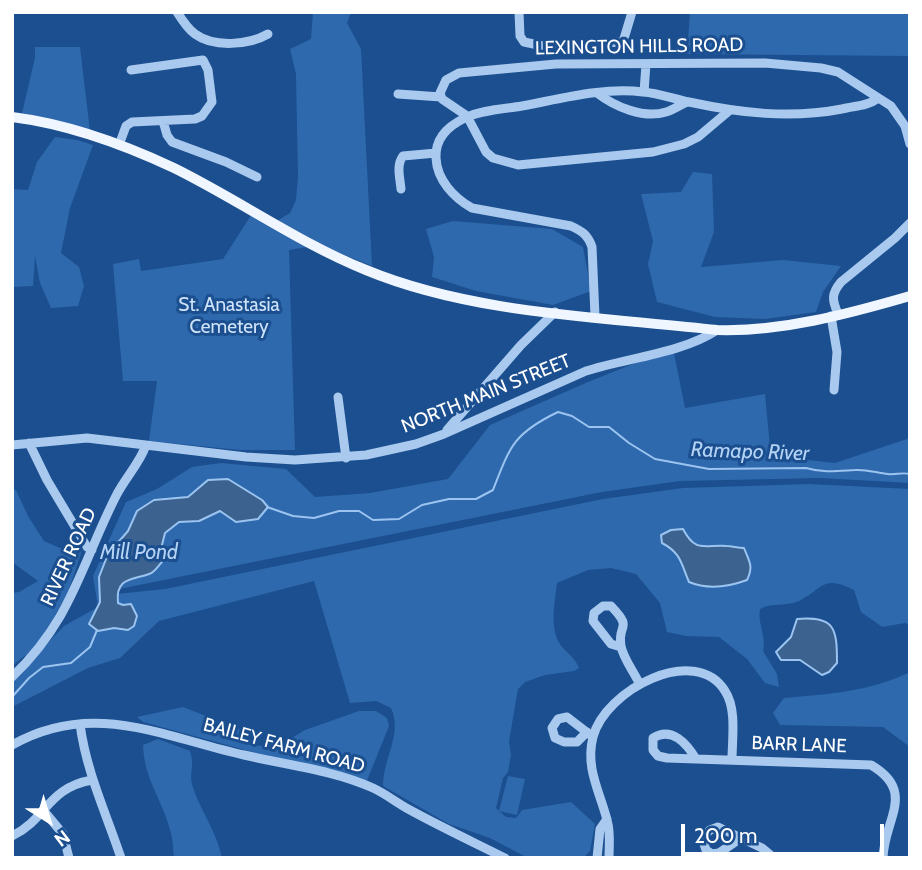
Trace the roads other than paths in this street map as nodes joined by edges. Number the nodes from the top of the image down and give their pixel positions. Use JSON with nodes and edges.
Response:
{"nodes":[{"id":1,"x":177,"y":12,"type":"edge"},
{"id":2,"x":519,"y":12,"type":"edge"},
{"id":3,"x":632,"y":12,"type":"edge"},
{"id":4,"x":268,"y":34,"type":"dead end"},
{"id":5,"x":646,"y":64,"type":"junction"},
{"id":6,"x":131,"y":70,"type":"dead end"},
{"id":7,"x":644,"y":92,"type":"junction"},
{"id":8,"x":597,"y":93,"type":"junction"},
{"id":9,"x":398,"y":94,"type":"dead end"},
{"id":10,"x":441,"y":97,"type":"junction"},
{"id":11,"x":877,"y":99,"type":"junction"},
{"id":12,"x":687,"y":102,"type":"junction"},
{"id":13,"x":730,"y":110,"type":"junction"},
{"id":14,"x":467,"y":116,"type":"junction"},
{"id":15,"x":12,"y":117,"type":"edge"},
{"id":16,"x":163,"y":121,"type":"junction"},
{"id":17,"x":910,"y":144,"type":"edge"},
{"id":18,"x":119,"y":145,"type":"junction"},
{"id":19,"x":436,"y":153,"type":"junction"},
{"id":20,"x":257,"y":177,"type":"dead end"},
{"id":21,"x":401,"y":189,"type":"dead end"},
{"id":22,"x":910,"y":223,"type":"edge"},
{"id":23,"x":910,"y":296,"type":"edge"},
{"id":24,"x":555,"y":312,"type":"junction"},
{"id":25,"x":834,"y":315,"type":"junction"},
{"id":26,"x":595,"y":316,"type":"junction"},
{"id":27,"x":717,"y":330,"type":"junction"},
{"id":28,"x":834,"y":390,"type":"dead end"},
{"id":29,"x":338,"y":397,"type":"dead end"},
{"id":30,"x":444,"y":434,"type":"junction"},
{"id":31,"x":30,"y":443,"type":"junction"},
{"id":32,"x":12,"y":445,"type":"edge"},
{"id":33,"x":146,"y":445,"type":"junction"},
{"id":34,"x":346,"y":458,"type":"junction"},
{"id":35,"x":92,"y":550,"type":"junction"},
{"id":36,"x":621,"y":647,"type":"junction"},
{"id":37,"x":12,"y":677,"type":"edge"},
{"id":38,"x":639,"y":683,"type":"junction"},
{"id":39,"x":80,"y":724,"type":"junction"},
{"id":40,"x":12,"y":745,"type":"edge"},
{"id":41,"x":696,"y":759,"type":"junction"},
{"id":42,"x":732,"y":760,"type":"junction"},
{"id":43,"x":92,"y":780,"type":"junction"},
{"id":44,"x":43,"y":810,"type":"junction"},
{"id":45,"x":607,"y":819,"type":"junction"},
{"id":46,"x":12,"y":836,"type":"edge"},
{"id":47,"x":741,"y":838,"type":"dead end"},
{"id":48,"x":69,"y":858,"type":"edge"},
{"id":49,"x":121,"y":858,"type":"edge"},
{"id":50,"x":505,"y":858,"type":"edge"},
{"id":51,"x":597,"y":858,"type":"edge"},
{"id":52,"x":609,"y":858,"type":"edge"},
{"id":53,"x":774,"y":858,"type":"edge"},
{"id":54,"x":883,"y":858,"type":"edge"}],
"edges":[{"from":1,"to":4,"type":"street"},
{"from":2,"to":3,"type":"street"},
{"from":5,"to":7,"type":"street"},
{"from":5,"to":10,"type":"street","name":"LEXINGTON HILLS ROAD"},
{"from":5,"to":11,"type":"street","name":"LEXINGTON HILLS ROAD"},
{"from":6,"to":16,"type":"street"},
{"from":7,"to":8,"type":"street"},
{"from":7,"to":12,"type":"street"},
{"from":8,"to":12,"type":"street"},
{"from":8,"to":14,"type":"street"},
{"from":9,"to":10,"type":"street"},
{"from":10,"to":14,"type":"street"},
{"from":11,"to":13,"type":"street"},
{"from":11,"to":17,"type":"street","name":"LEXINGTON HILLS ROAD"},
{"from":12,"to":13,"type":"street"},
{"from":13,"to":14,"type":"street"},
{"from":14,"to":19,"type":"street"},
{"from":15,"to":18,"type":"main road"},
{"from":16,"to":18,"type":"street"},
{"from":16,"to":20,"type":"street"},
{"from":18,"to":24,"type":"main road"},
{"from":19,"to":21,"type":"street"},
{"from":19,"to":26,"type":"street"},
{"from":22,"to":25,"type":"street"},
{"from":23,"to":25,"type":"main road"},
{"from":24,"to":26,"type":"main road"},
{"from":24,"to":30,"type":"street"},
{"from":25,"to":27,"type":"main road"},
{"from":25,"to":28,"type":"street"},
{"from":26,"to":27,"type":"main road"},
{"from":27,"to":30,"type":"street","name":"NORTH MAIN STREET"},
{"from":29,"to":34,"type":"street"},
{"from":30,"to":34,"type":"street","name":"NORTH MAIN STREET"},
{"from":31,"to":32,"type":"street","name":"NORTH MAIN STREET"},
{"from":31,"to":33,"type":"street","name":"NORTH MAIN STREET"},
{"from":31,"to":35,"type":"street"},
{"from":33,"to":34,"type":"street","name":"NORTH MAIN STREET"},
{"from":33,"to":35,"type":"street","name":"RIVER ROAD"},
{"from":35,"to":37,"type":"street","name":"RIVER ROAD"},
{"from":36,"to":36,"type":"street"},
{"from":36,"to":38,"type":"street"},
{"from":38,"to":42,"type":"street","name":"BARR LANE"},
{"from":38,"to":45,"type":"street","name":"BARR LANE"},
{"from":39,"to":40,"type":"street","name":"BAILEY FARM ROAD"},
{"from":39,"to":43,"type":"street"},
{"from":39,"to":50,"type":"street","name":"BAILEY FARM ROAD"},
{"from":41,"to":41,"type":"street"},
{"from":41,"to":42,"type":"street"},
{"from":42,"to":54,"type":"street","name":"BARR LANE"},
{"from":43,"to":44,"type":"street"},
{"from":43,"to":49,"type":"street"},
{"from":44,"to":46,"type":"street"},
{"from":44,"to":48,"type":"street"},
{"from":45,"to":51,"type":"street"},
{"from":45,"to":52,"type":"street","name":"BARR LANE"},
{"from":47,"to":53,"type":"street"}]}
